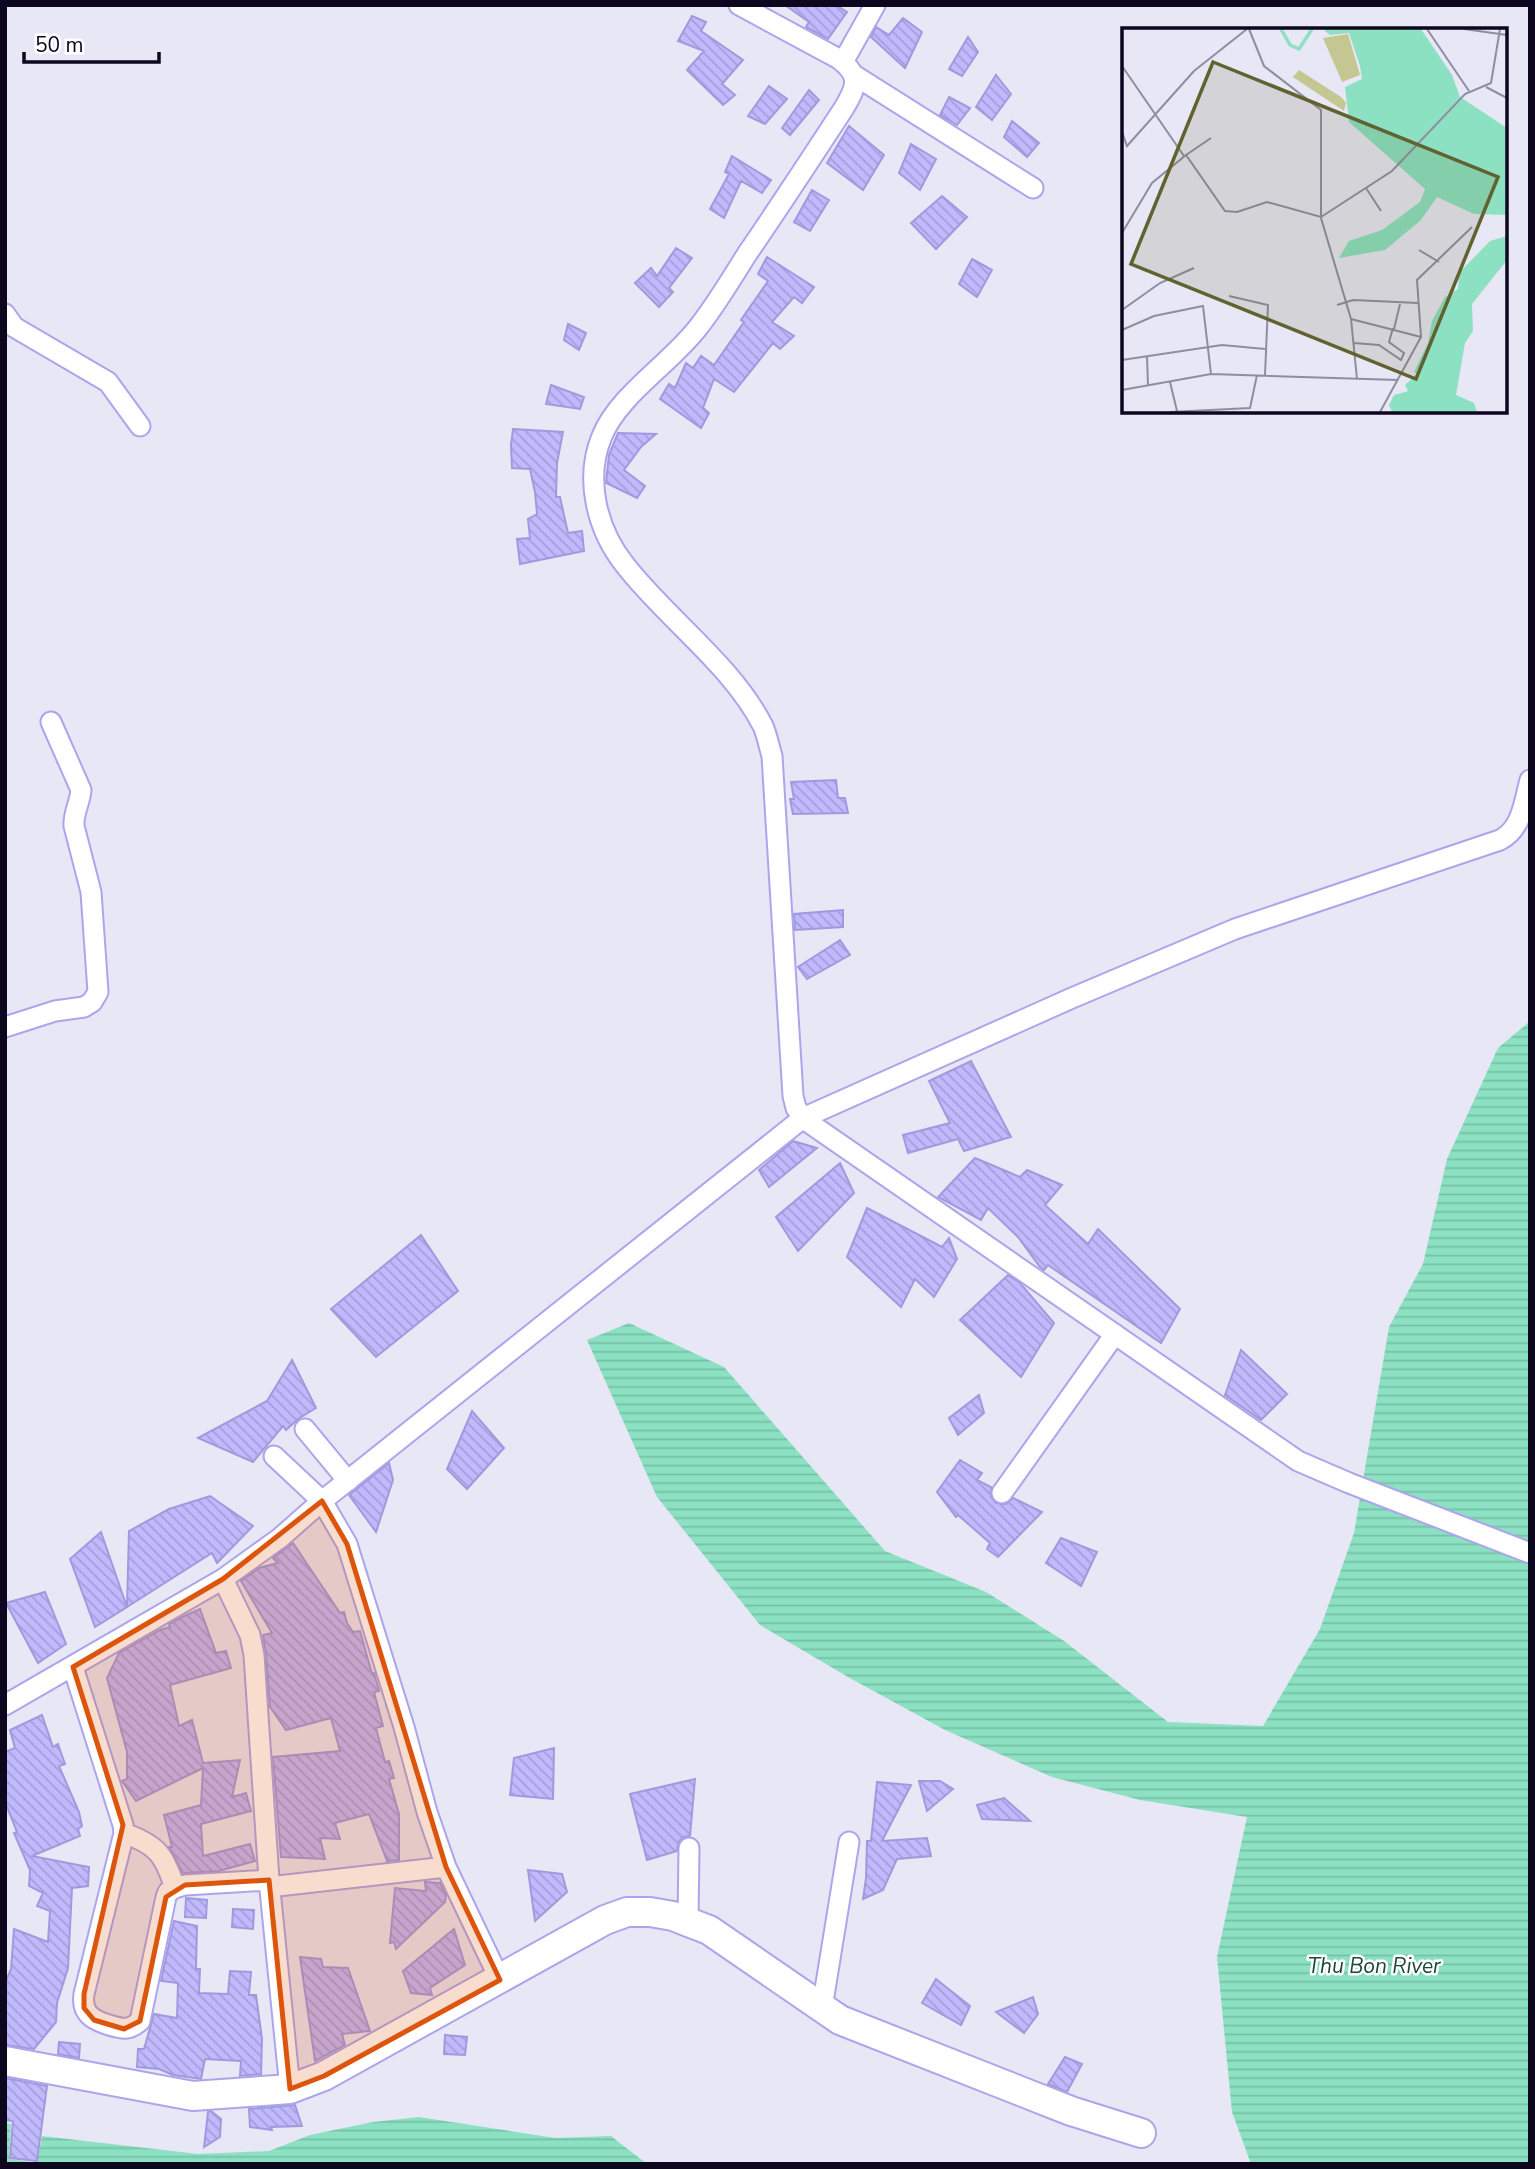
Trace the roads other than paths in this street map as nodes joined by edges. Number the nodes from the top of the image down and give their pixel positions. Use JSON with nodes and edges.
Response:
{"nodes":[{"id":1,"x":739,"y":5,"type":"edge"},
{"id":2,"x":875,"y":5,"type":"edge"},
{"id":3,"x":849,"y":69,"type":"junction"},
{"id":4,"x":1033,"y":188,"type":"dead end"},
{"id":5,"x":5,"y":314,"type":"edge"},
{"id":6,"x":140,"y":426,"type":"dead end"},
{"id":7,"x":51,"y":722,"type":"dead end"},
{"id":8,"x":1530,"y":780,"type":"edge"},
{"id":9,"x":5,"y":1027,"type":"edge"},
{"id":10,"x":803,"y":1118,"type":"junction"},
{"id":11,"x":1115,"y":1334,"type":"junction"},
{"id":12,"x":305,"y":1429,"type":"dead end"},
{"id":13,"x":274,"y":1456,"type":"dead end"},
{"id":14,"x":348,"y":1481,"type":"junction"},
{"id":15,"x":1002,"y":1493,"type":"dead end"},
{"id":16,"x":322,"y":1501,"type":"junction"},
{"id":17,"x":1530,"y":1553,"type":"edge"},
{"id":18,"x":223,"y":1579,"type":"junction"},
{"id":19,"x":73,"y":1667,"type":"junction"},
{"id":20,"x":5,"y":1706,"type":"edge"},
{"id":21,"x":124,"y":1833,"type":"junction"},
{"id":22,"x":849,"y":1842,"type":"dead end"},
{"id":23,"x":689,"y":1848,"type":"dead end"},
{"id":24,"x":446,"y":1867,"type":"junction"},
{"id":25,"x":269,"y":1883,"type":"junction"},
{"id":26,"x":175,"y":1888,"type":"junction"},
{"id":27,"x":688,"y":1922,"type":"junction"},
{"id":28,"x":500,"y":1980,"type":"junction"},
{"id":29,"x":822,"y":2008,"type":"junction"},
{"id":30,"x":5,"y":2061,"type":"edge"},
{"id":31,"x":290,"y":2088,"type":"junction"},
{"id":32,"x":1141,"y":2133,"type":"dead end"}],
"edges":[{"from":1,"to":3,"type":"street"},
{"from":2,"to":3,"type":"street"},
{"from":3,"to":4,"type":"street"},
{"from":3,"to":10,"type":"street"},
{"from":5,"to":6,"type":"street"},
{"from":7,"to":9,"type":"street"},
{"from":8,"to":10,"type":"street"},
{"from":10,"to":11,"type":"street"},
{"from":10,"to":14,"type":"street"},
{"from":11,"to":15,"type":"street"},
{"from":11,"to":17,"type":"street"},
{"from":12,"to":14,"type":"street"},
{"from":13,"to":16,"type":"street"},
{"from":14,"to":16,"type":"street"},
{"from":16,"to":18,"type":"street"},
{"from":16,"to":24,"type":"street"},
{"from":18,"to":19,"type":"street"},
{"from":18,"to":25,"type":"street"},
{"from":19,"to":20,"type":"street"},
{"from":19,"to":21,"type":"street"},
{"from":21,"to":26,"type":"street"},
{"from":21,"to":26,"type":"street"},
{"from":22,"to":29,"type":"street"},
{"from":23,"to":27,"type":"street"},
{"from":24,"to":25,"type":"street"},
{"from":24,"to":28,"type":"street"},
{"from":25,"to":26,"type":"street"},
{"from":25,"to":31,"type":"street"},
{"from":27,"to":28,"type":"street"},
{"from":27,"to":29,"type":"street"},
{"from":28,"to":31,"type":"street"},
{"from":29,"to":32,"type":"street"},
{"from":30,"to":31,"type":"street"}]}
